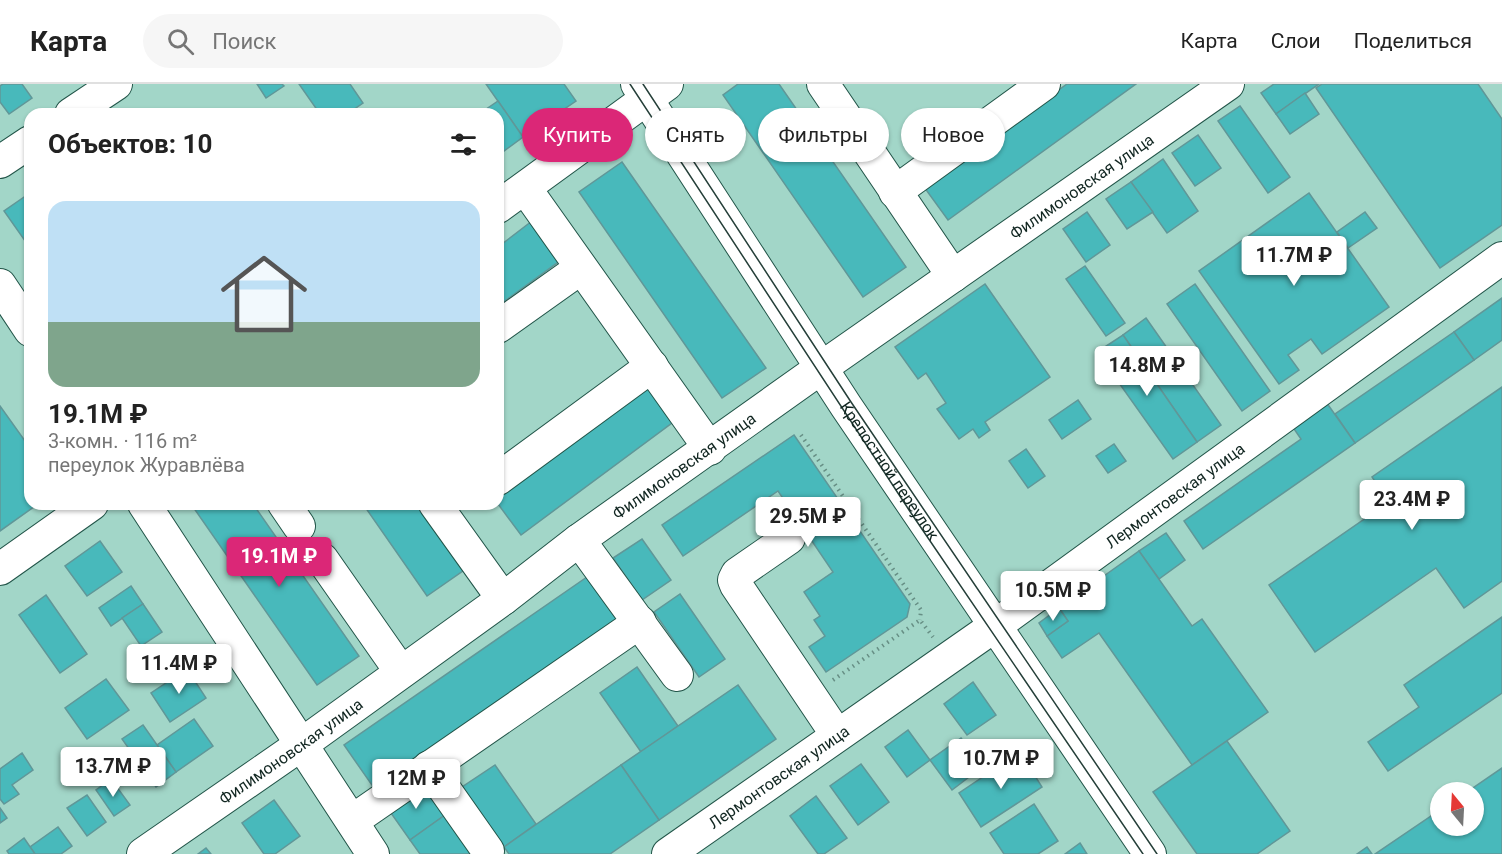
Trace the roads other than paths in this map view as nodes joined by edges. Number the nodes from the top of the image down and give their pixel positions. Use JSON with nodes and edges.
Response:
{"nodes":[{"id":1,"x":116,"y":84,"type":"edge"},
{"id":2,"x":1044,"y":84,"type":"edge"},
{"id":3,"x":1228,"y":84,"type":"edge"},
{"id":4,"x":650,"y":89,"type":"edge"},
{"id":5,"x":838,"y":89,"type":"edge"},
{"id":6,"x":81,"y":108,"type":"edge"},
{"id":7,"x":24,"y":146,"type":"edge"},
{"id":8,"x":0,"y":162,"type":"edge"},
{"id":9,"x":525,"y":188,"type":"junction"},
{"id":10,"x":895,"y":192,"type":"junction"},
{"id":11,"x":504,"y":203,"type":"edge"},
{"id":12,"x":1502,"y":258,"type":"edge"},
{"id":13,"x":581,"y":268,"type":"junction"},
{"id":14,"x":953,"y":276,"type":"junction"},
{"id":15,"x":0,"y":285,"type":"edge"},
{"id":16,"x":24,"y":321,"type":"edge"},
{"id":17,"x":504,"y":323,"type":"edge"},
{"id":18,"x":652,"y":366,"type":"junction"},
{"id":19,"x":821,"y":368,"type":"junction"},
{"id":20,"x":710,"y":449,"type":"junction"},
{"id":21,"x":504,"y":475,"type":"edge"},
{"id":22,"x":83,"y":510,"type":"edge"},
{"id":23,"x":148,"y":510,"type":"edge"},
{"id":24,"x":449,"y":510,"type":"edge"},
{"id":25,"x":789,"y":538,"type":"dead end"},
{"id":26,"x":579,"y":540,"type":"junction"},
{"id":27,"x":322,"y":559,"type":"dead end"},
{"id":28,"x":0,"y":568,"type":"edge"},
{"id":29,"x":503,"y":599,"type":"junction"},
{"id":30,"x":640,"y":622,"type":"junction"},
{"id":31,"x":992,"y":627,"type":"junction"},
{"id":32,"x":401,"y":672,"type":"junction"},
{"id":33,"x":677,"y":675,"type":"dead end"},
{"id":34,"x":837,"y":735,"type":"junction"},
{"id":35,"x":302,"y":744,"type":"junction"},
{"id":36,"x":429,"y":767,"type":"junction"},
{"id":37,"x":352,"y":821,"type":"junction"},
{"id":38,"x":488,"y":851,"type":"dead end"},
{"id":39,"x":143,"y":854,"type":"edge"},
{"id":40,"x":373,"y":854,"type":"edge"},
{"id":41,"x":668,"y":854,"type":"edge"},
{"id":42,"x":1150,"y":854,"type":"edge"}],
"edges":[{"from":1,"to":6,"type":"street"},
{"from":2,"to":10,"type":"street"},
{"from":3,"to":14,"type":"street","name":"Филимоновская улица"},
{"from":4,"to":9,"type":"street"},
{"from":4,"to":19,"type":"street","name":"Крепостной переулок"},
{"from":5,"to":10,"type":"street"},
{"from":7,"to":8,"type":"street"},
{"from":9,"to":11,"type":"street"},
{"from":9,"to":13,"type":"street"},
{"from":10,"to":14,"type":"street"},
{"from":12,"to":31,"type":"street","name":"Лермонтовская улица"},
{"from":13,"to":17,"type":"street"},
{"from":13,"to":18,"type":"street"},
{"from":14,"to":19,"type":"street","name":"Филимоновская улица"},
{"from":15,"to":16,"type":"street"},
{"from":18,"to":20,"type":"street"},
{"from":18,"to":21,"type":"street"},
{"from":19,"to":20,"type":"street","name":"Филимоновская улица"},
{"from":19,"to":31,"type":"street","name":"Крепостной переулок"},
{"from":20,"to":26,"type":"street","name":"Филимоновская улица"},
{"from":22,"to":28,"type":"street"},
{"from":23,"to":35,"type":"street"},
{"from":24,"to":29,"type":"street"},
{"from":25,"to":34,"type":"street"},
{"from":26,"to":29,"type":"street","name":"Филимоновская улица"},
{"from":26,"to":30,"type":"street"},
{"from":27,"to":32,"type":"street"},
{"from":29,"to":32,"type":"street","name":"Филимоновская улица"},
{"from":30,"to":33,"type":"street"},
{"from":30,"to":36,"type":"street"},
{"from":31,"to":34,"type":"street","name":"Лермонтовская улица"},
{"from":31,"to":42,"type":"street","name":"Крепостной переулок"},
{"from":32,"to":35,"type":"street","name":"Филимоновская улица"},
{"from":34,"to":41,"type":"street","name":"Лермонтовская улица"},
{"from":35,"to":37,"type":"street"},
{"from":35,"to":39,"type":"street","name":"Филимоновская улица"},
{"from":36,"to":37,"type":"street"},
{"from":36,"to":38,"type":"street"},
{"from":37,"to":40,"type":"street"}]}
